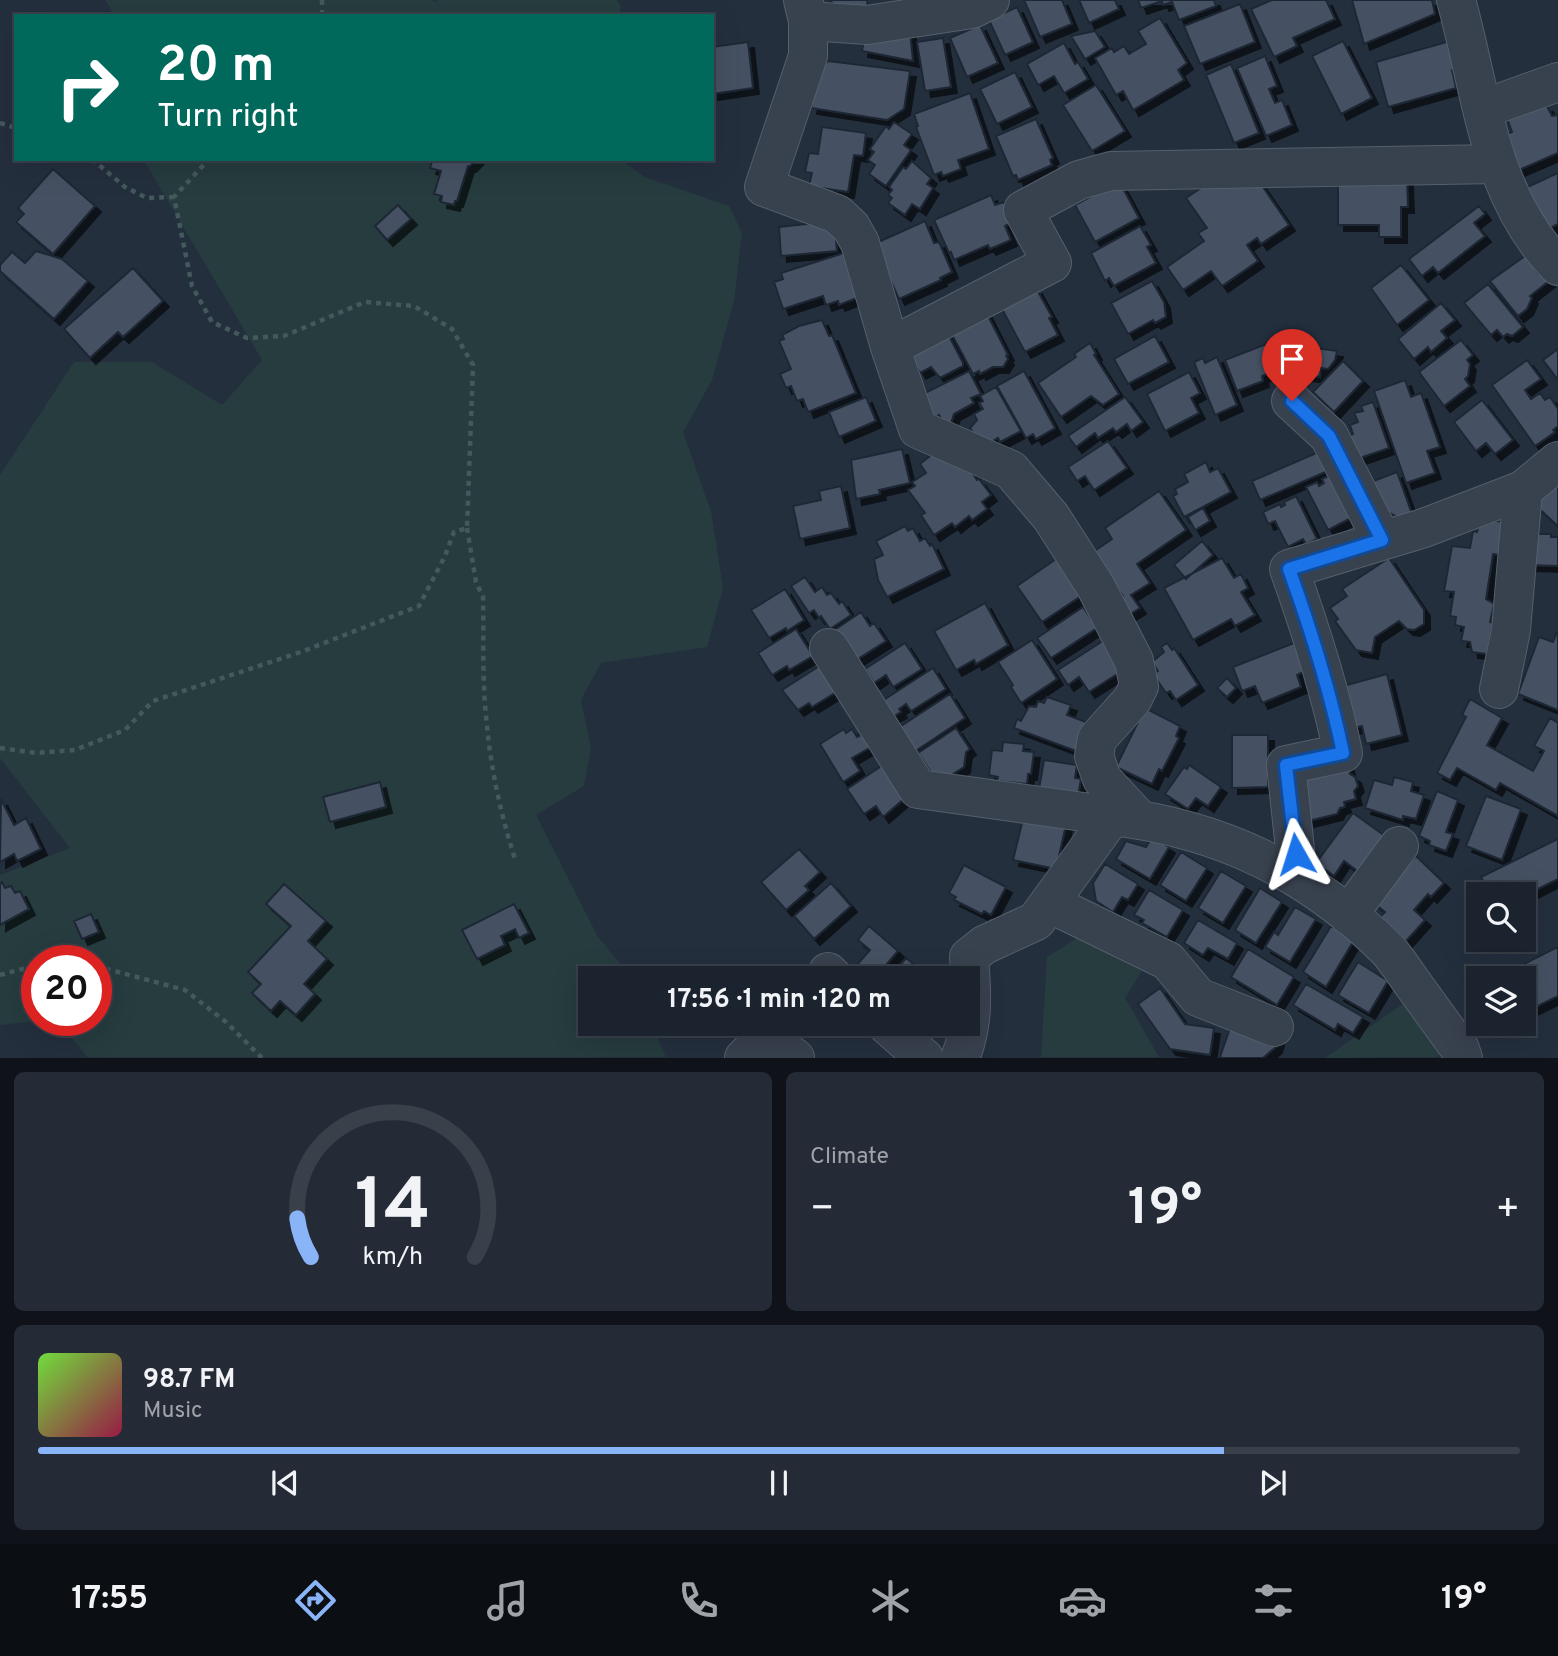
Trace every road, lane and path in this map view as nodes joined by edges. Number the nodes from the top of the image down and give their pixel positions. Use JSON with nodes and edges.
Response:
{"nodes":[{"id":1,"x":990,"y":0,"type":"edge"},
{"id":2,"x":1457,"y":0,"type":"edge"},
{"id":3,"x":806,"y":11,"type":"edge"},
{"id":4,"x":1558,"y":82,"type":"edge"},
{"id":5,"x":1483,"y":109,"type":"junction"},
{"id":6,"x":94,"y":161,"type":"edge"},
{"id":7,"x":207,"y":161,"type":"edge"},
{"id":8,"x":1497,"y":164,"type":"junction"},
{"id":9,"x":174,"y":197,"type":"junction"},
{"id":10,"x":1558,"y":266,"type":"edge"},
{"id":11,"x":890,"y":347,"type":"junction"},
{"id":12,"x":1292,"y":401,"type":"dead end"},
{"id":13,"x":1558,"y":461,"type":"edge"},
{"id":14,"x":1523,"y":490,"type":"junction"},
{"id":15,"x":467,"y":528,"type":"junction"},
{"id":16,"x":1382,"y":540,"type":"junction"},
{"id":17,"x":829,"y":648,"type":"dead end"},
{"id":18,"x":1499,"y":689,"type":"dead end"},
{"id":19,"x":0,"y":748,"type":"edge"},
{"id":20,"x":1126,"y":818,"type":"junction"},
{"id":21,"x":1399,"y":846,"type":"dead end"},
{"id":22,"x":515,"y":859,"type":"dead end"},
{"id":23,"x":1298,"y":877,"type":"junction"},
{"id":24,"x":1049,"y":903,"type":"junction"},
{"id":25,"x":1348,"y":915,"type":"junction"},
{"id":26,"x":21,"y":969,"type":"edge"},
{"id":27,"x":112,"y":970,"type":"edge"},
{"id":28,"x":0,"y":975,"type":"edge"},
{"id":29,"x":1274,"y":1027,"type":"dead end"},
{"id":30,"x":899,"y":1036,"type":"edge"},
{"id":31,"x":262,"y":1058,"type":"edge"},
{"id":32,"x":744,"y":1058,"type":"edge"},
{"id":33,"x":795,"y":1058,"type":"edge"},
{"id":34,"x":924,"y":1058,"type":"edge"},
{"id":35,"x":960,"y":1058,"type":"edge"},
{"id":36,"x":1463,"y":1058,"type":"edge"}],
"edges":[{"from":1,"to":3,"type":"street"},
{"from":2,"to":5,"type":"street"},
{"from":3,"to":11,"type":"street"},
{"from":4,"to":5,"type":"street"},
{"from":5,"to":8,"type":"street"},
{"from":6,"to":9,"type":"path"},
{"from":7,"to":9,"type":"path"},
{"from":8,"to":10,"type":"street"},
{"from":8,"to":11,"type":"street"},
{"from":9,"to":15,"type":"path"},
{"from":11,"to":20,"type":"street"},
{"from":12,"to":16,"type":"street"},
{"from":13,"to":14,"type":"street"},
{"from":14,"to":16,"type":"street"},
{"from":14,"to":18,"type":"street"},
{"from":15,"to":19,"type":"path"},
{"from":15,"to":22,"type":"path"},
{"from":16,"to":23,"type":"street"},
{"from":17,"to":20,"type":"street"},
{"from":20,"to":23,"type":"street"},
{"from":20,"to":24,"type":"street"},
{"from":21,"to":25,"type":"street"},
{"from":23,"to":25,"type":"street"},
{"from":24,"to":29,"type":"street"},
{"from":24,"to":35,"type":"street"},
{"from":25,"to":36,"type":"street"},
{"from":26,"to":28,"type":"path"},
{"from":27,"to":31,"type":"path"},
{"from":30,"to":34,"type":"street"},
{"from":32,"to":33,"type":"street"}]}
